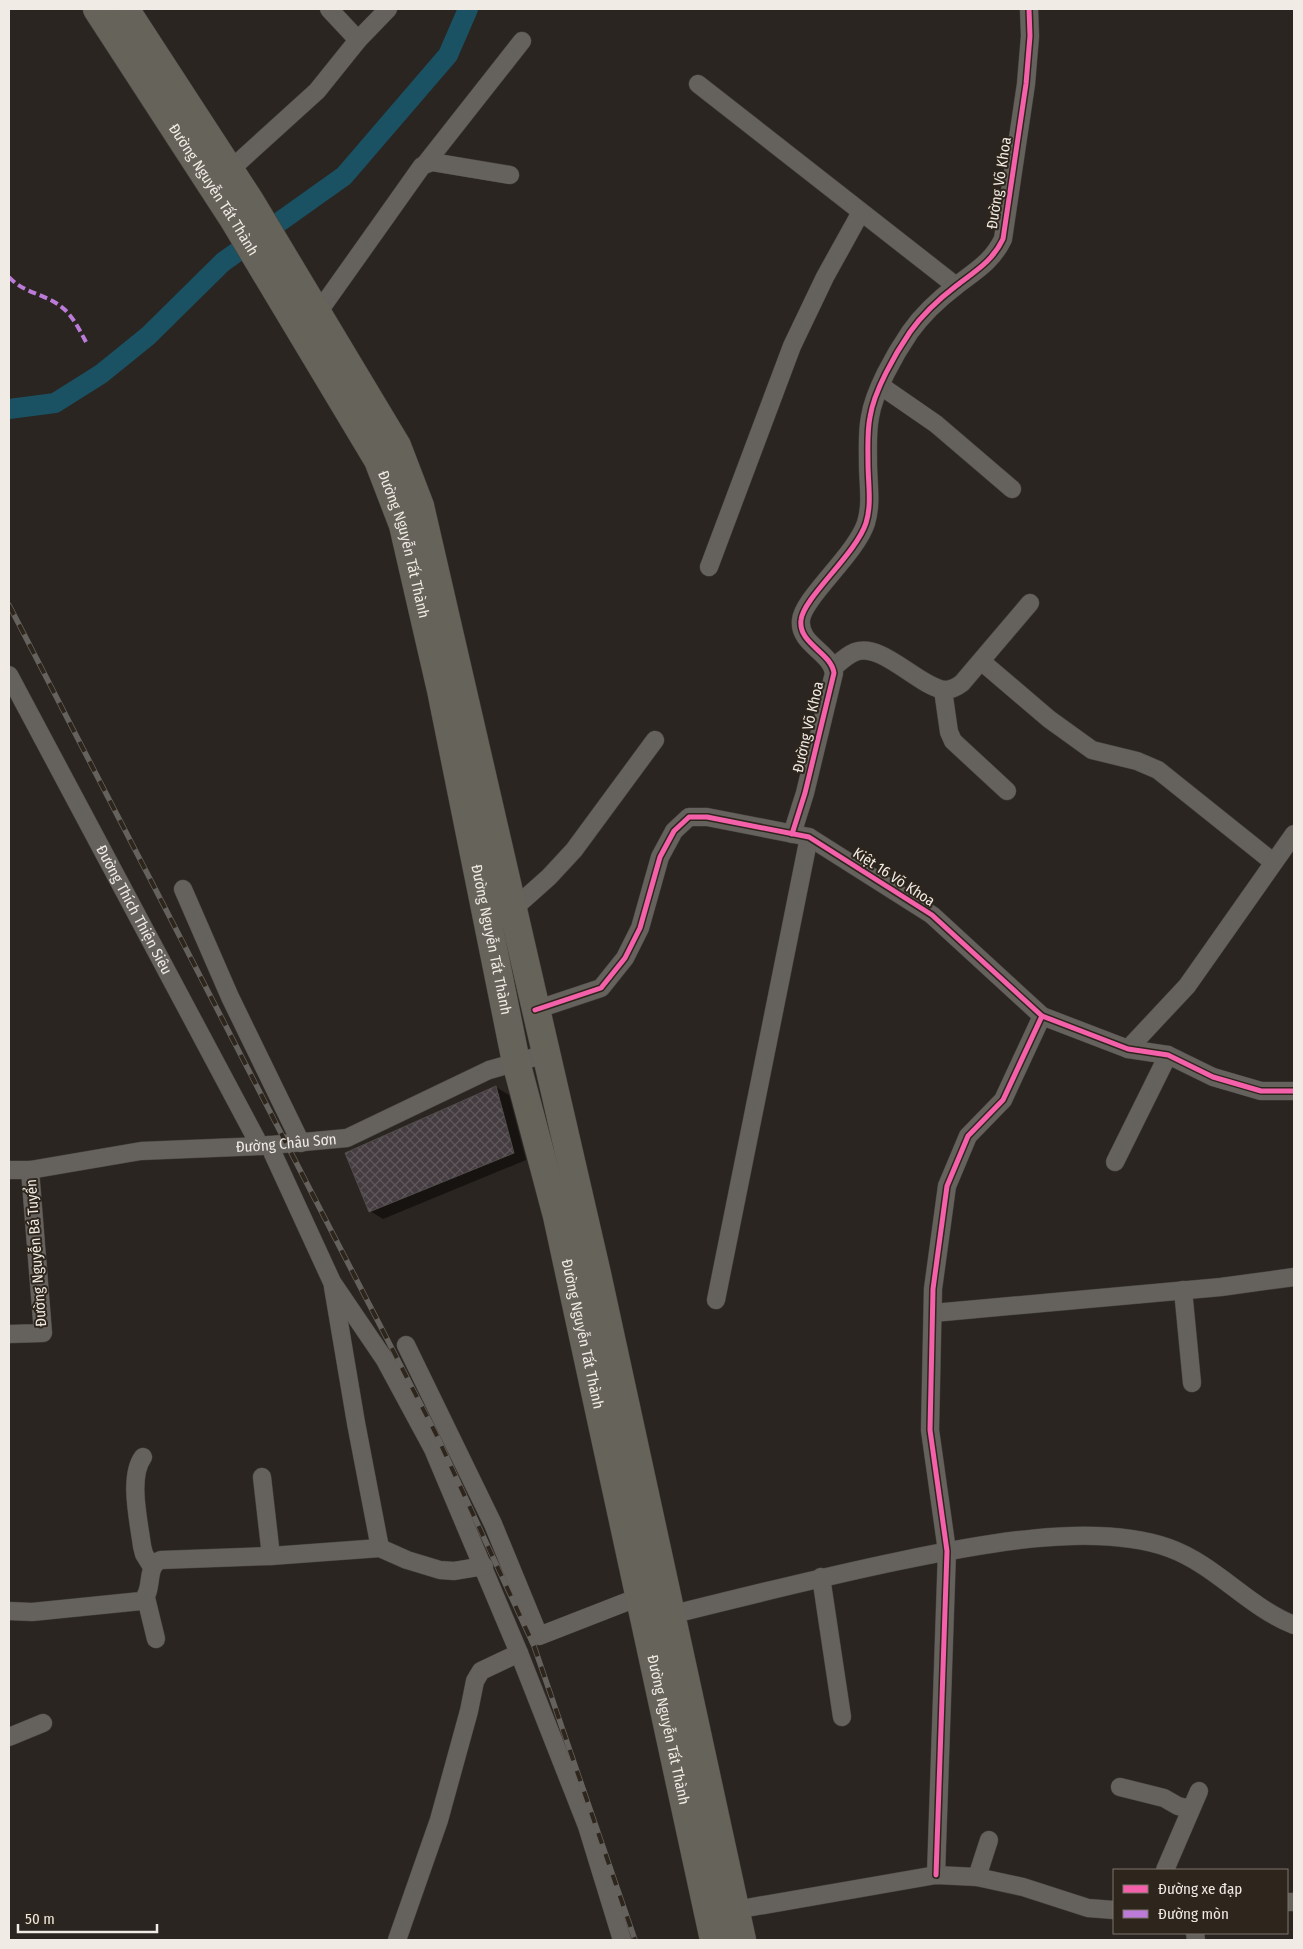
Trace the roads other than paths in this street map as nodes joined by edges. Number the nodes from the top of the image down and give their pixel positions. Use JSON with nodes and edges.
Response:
{"nodes":[{"id":1,"x":97,"y":9,"type":"edge"},
{"id":2,"x":126,"y":9,"type":"edge"},
{"id":3,"x":329,"y":9,"type":"edge"},
{"id":4,"x":388,"y":9,"type":"edge"},
{"id":5,"x":1029,"y":9,"type":"edge"},
{"id":6,"x":358,"y":40,"type":"junction"},
{"id":7,"x":522,"y":41,"type":"dead end"},
{"id":8,"x":698,"y":84,"type":"dead end"},
{"id":9,"x":426,"y":163,"type":"junction"},
{"id":10,"x":230,"y":170,"type":"junction"},
{"id":11,"x":510,"y":175,"type":"dead end"},
{"id":12,"x":242,"y":210,"type":"junction"},
{"id":13,"x":861,"y":212,"type":"junction"},
{"id":14,"x":956,"y":286,"type":"junction"},
{"id":15,"x":307,"y":312,"type":"junction"},
{"id":16,"x":881,"y":386,"type":"junction"},
{"id":17,"x":1012,"y":489,"type":"dead end"},
{"id":18,"x":709,"y":566,"type":"dead end"},
{"id":19,"x":1030,"y":603,"type":"dead end"},
{"id":20,"x":981,"y":661,"type":"junction"},
{"id":21,"x":833,"y":668,"type":"junction"},
{"id":22,"x":9,"y":675,"type":"edge"},
{"id":23,"x":943,"y":690,"type":"junction"},
{"id":24,"x":655,"y":740,"type":"dead end"},
{"id":25,"x":1007,"y":791,"type":"dead end"},
{"id":26,"x":1294,"y":834,"type":"edge"},
{"id":27,"x":800,"y":836,"type":"junction"},
{"id":28,"x":1273,"y":862,"type":"junction"},
{"id":29,"x":183,"y":889,"type":"dead end"},
{"id":30,"x":512,"y":910,"type":"junction"},
{"id":31,"x":535,"y":1010,"type":"junction"},
{"id":32,"x":1042,"y":1016,"type":"junction"},
{"id":33,"x":1128,"y":1050,"type":"junction"},
{"id":34,"x":546,"y":1054,"type":"junction"},
{"id":35,"x":1168,"y":1055,"type":"junction"},
{"id":36,"x":516,"y":1062,"type":"junction"},
{"id":37,"x":1294,"y":1091,"type":"edge"},
{"id":38,"x":301,"y":1143,"type":"junction"},
{"id":39,"x":264,"y":1146,"type":"junction"},
{"id":40,"x":1116,"y":1162,"type":"dead end"},
{"id":41,"x":9,"y":1170,"type":"edge"},
{"id":42,"x":30,"y":1170,"type":"junction"},
{"id":43,"x":1294,"y":1277,"type":"edge"},
{"id":44,"x":332,"y":1282,"type":"junction"},
{"id":45,"x":1183,"y":1290,"type":"junction"},
{"id":46,"x":716,"y":1300,"type":"dead end"},
{"id":47,"x":933,"y":1313,"type":"junction"},
{"id":48,"x":9,"y":1334,"type":"edge"},
{"id":49,"x":406,"y":1344,"type":"dead end"},
{"id":50,"x":1192,"y":1383,"type":"dead end"},
{"id":51,"x":143,"y":1457,"type":"dead end"},
{"id":52,"x":262,"y":1477,"type":"dead end"},
{"id":53,"x":380,"y":1548,"type":"junction"},
{"id":54,"x":947,"y":1551,"type":"junction"},
{"id":55,"x":271,"y":1556,"type":"junction"},
{"id":56,"x":484,"y":1566,"type":"junction"},
{"id":57,"x":152,"y":1567,"type":"junction"},
{"id":58,"x":821,"y":1577,"type":"junction"},
{"id":59,"x":639,"y":1597,"type":"junction"},
{"id":60,"x":146,"y":1598,"type":"junction"},
{"id":61,"x":9,"y":1610,"type":"edge"},
{"id":62,"x":670,"y":1614,"type":"junction"},
{"id":63,"x":1294,"y":1625,"type":"edge"},
{"id":64,"x":156,"y":1639,"type":"dead end"},
{"id":65,"x":520,"y":1653,"type":"junction"},
{"id":66,"x":842,"y":1717,"type":"dead end"},
{"id":67,"x":43,"y":1724,"type":"dead end"},
{"id":68,"x":9,"y":1738,"type":"edge"},
{"id":69,"x":1120,"y":1787,"type":"dead end"},
{"id":70,"x":1199,"y":1791,"type":"dead end"},
{"id":71,"x":1190,"y":1809,"type":"junction"},
{"id":72,"x":989,"y":1840,"type":"dead end"},
{"id":73,"x":1165,"y":1869,"type":"edge"},
{"id":74,"x":936,"y":1876,"type":"junction"},
{"id":75,"x":978,"y":1877,"type":"junction"},
{"id":76,"x":735,"y":1910,"type":"junction"},
{"id":77,"x":1113,"y":1910,"type":"edge"},
{"id":78,"x":397,"y":1940,"type":"edge"},
{"id":79,"x":622,"y":1940,"type":"edge"},
{"id":80,"x":714,"y":1940,"type":"edge"},
{"id":81,"x":742,"y":1940,"type":"edge"}],
"edges":[{"from":1,"to":12,"type":"main road","name":"Đường Nguyễn Tất Thành"},
{"from":2,"to":10,"type":"main road","name":"Đường Nguyễn Tất Thành"},
{"from":3,"to":6,"type":"street"},
{"from":4,"to":6,"type":"street"},
{"from":5,"to":14,"type":"street","name":"Đường Võ Khoa"},
{"from":6,"to":10,"type":"street"},
{"from":7,"to":9,"type":"street"},
{"from":8,"to":13,"type":"street"},
{"from":9,"to":11,"type":"street"},
{"from":9,"to":15,"type":"street"},
{"from":10,"to":12,"type":"main road","name":"Đường Nguyễn Tất Thành"},
{"from":12,"to":15,"type":"main road","name":"Đường Nguyễn Tất Thành"},
{"from":13,"to":14,"type":"street"},
{"from":13,"to":18,"type":"street"},
{"from":14,"to":16,"type":"street","name":"Đường Võ Khoa"},
{"from":15,"to":30,"type":"main road","name":"Đường Nguyễn Tất Thành"},
{"from":15,"to":36,"type":"main road","name":"Đường Nguyễn Tất Thành"},
{"from":16,"to":17,"type":"street"},
{"from":16,"to":21,"type":"street","name":"Đường Võ Khoa"},
{"from":19,"to":20,"type":"street"},
{"from":20,"to":23,"type":"street"},
{"from":20,"to":28,"type":"street"},
{"from":21,"to":23,"type":"street"},
{"from":21,"to":27,"type":"street","name":"Đường Võ Khoa"},
{"from":22,"to":39,"type":"street","name":"Đường Thích Thiện Siêu"},
{"from":23,"to":25,"type":"street"},
{"from":24,"to":30,"type":"street"},
{"from":26,"to":28,"type":"street"},
{"from":27,"to":31,"type":"street"},
{"from":27,"to":32,"type":"street","name":"Kiệt 16 Võ Khoa"},
{"from":27,"to":46,"type":"street","name":"Đường Võ Khoa"},
{"from":28,"to":33,"type":"street"},
{"from":29,"to":38,"type":"street"},
{"from":30,"to":31,"type":"main road","name":"Đường Nguyễn Tất Thành"},
{"from":31,"to":34,"type":"main road","name":"Đường Nguyễn Tất Thành"},
{"from":32,"to":33,"type":"street"},
{"from":32,"to":47,"type":"street"},
{"from":33,"to":35,"type":"street"},
{"from":34,"to":36,"type":"street","name":"Đường Châu Sơn"},
{"from":34,"to":62,"type":"main road","name":"Đường Nguyễn Tất Thành"},
{"from":35,"to":37,"type":"street"},
{"from":35,"to":40,"type":"street"},
{"from":36,"to":38,"type":"street","name":"Đường Châu Sơn"},
{"from":36,"to":59,"type":"main road","name":"Đường Nguyễn Tất Thành"},
{"from":38,"to":39,"type":"street","name":"Đường Châu Sơn"},
{"from":39,"to":42,"type":"street","name":"Đường Châu Sơn"},
{"from":39,"to":44,"type":"street","name":"Đường Thích Thiện Siêu"},
{"from":41,"to":42,"type":"street","name":"Đường Châu Sơn"},
{"from":42,"to":48,"type":"street","name":"Đường Nguyễn Bá Tuyển"},
{"from":43,"to":45,"type":"street"},
{"from":44,"to":53,"type":"street"},
{"from":44,"to":56,"type":"street"},
{"from":45,"to":47,"type":"street"},
{"from":45,"to":50,"type":"street"},
{"from":47,"to":54,"type":"street"},
{"from":49,"to":59,"type":"street"},
{"from":51,"to":57,"type":"street"},
{"from":52,"to":55,"type":"street"},
{"from":53,"to":55,"type":"street"},
{"from":53,"to":56,"type":"street"},
{"from":54,"to":58,"type":"street"},
{"from":54,"to":63,"type":"street"},
{"from":54,"to":74,"type":"street"},
{"from":55,"to":57,"type":"street"},
{"from":56,"to":65,"type":"street"},
{"from":57,"to":60,"type":"street"},
{"from":58,"to":62,"type":"street"},
{"from":58,"to":66,"type":"street"},
{"from":59,"to":80,"type":"main road","name":"Đường Nguyễn Tất Thành"},
{"from":60,"to":61,"type":"street"},
{"from":60,"to":64,"type":"street"},
{"from":62,"to":76,"type":"main road","name":"Đường Nguyễn Tất Thành"},
{"from":65,"to":78,"type":"street"},
{"from":65,"to":79,"type":"street"},
{"from":67,"to":68,"type":"street"},
{"from":69,"to":71,"type":"street"},
{"from":70,"to":71,"type":"street"},
{"from":71,"to":73,"type":"street"},
{"from":72,"to":75,"type":"street"},
{"from":74,"to":75,"type":"street"},
{"from":74,"to":76,"type":"street"},
{"from":75,"to":77,"type":"street"},
{"from":76,"to":81,"type":"main road","name":"Đường Nguyễn Tất Thành"}]}
